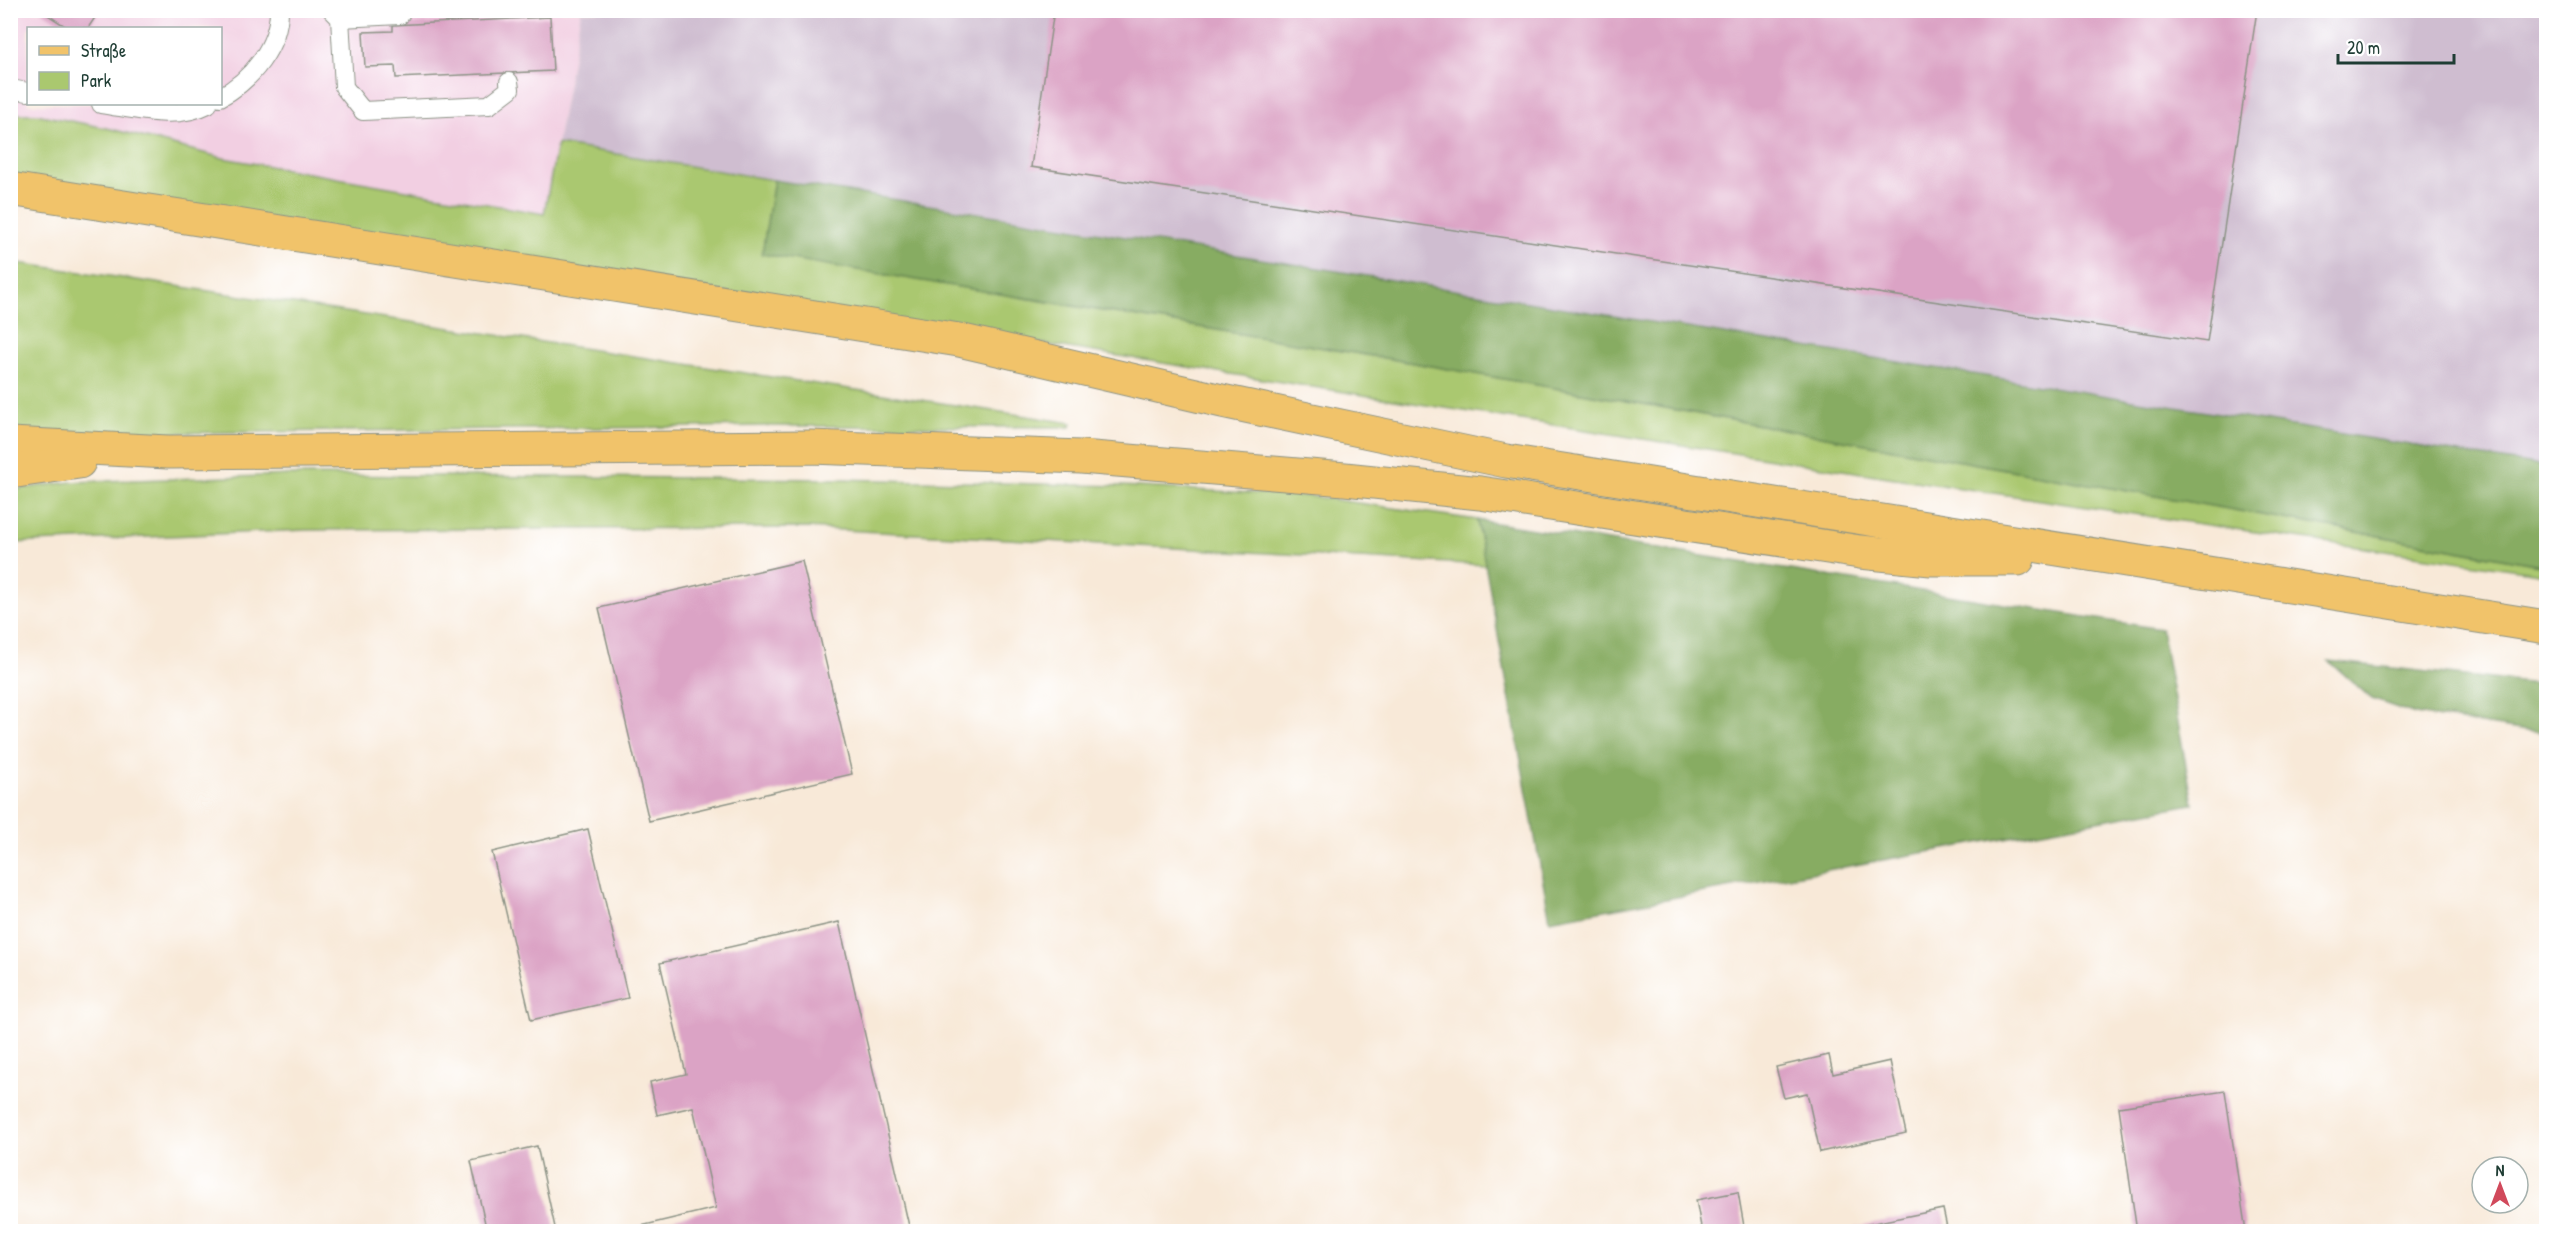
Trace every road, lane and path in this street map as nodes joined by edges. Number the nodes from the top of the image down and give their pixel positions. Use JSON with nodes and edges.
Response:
{"nodes":[{"id":1,"x":279,"y":10,"type":"edge"},
{"id":2,"x":336,"y":14,"type":"edge"},
{"id":3,"x":400,"y":15,"type":"dead end"},
{"id":4,"x":509,"y":82,"type":"dead end"},
{"id":5,"x":10,"y":89,"type":"edge"},
{"id":6,"x":27,"y":92,"type":"edge"},
{"id":7,"x":222,"y":96,"type":"edge"},
{"id":8,"x":108,"y":105,"type":"edge"},
{"id":9,"x":206,"y":105,"type":"edge"},
{"id":10,"x":10,"y":189,"type":"edge"},
{"id":11,"x":10,"y":444,"type":"edge"},
{"id":12,"x":168,"y":452,"type":"junction"},
{"id":13,"x":10,"y":472,"type":"edge"},
{"id":14,"x":2152,"y":563,"type":"junction"},
{"id":15,"x":2547,"y":627,"type":"edge"}],
"edges":[{"from":1,"to":7,"type":"lane"},
{"from":2,"to":3,"type":"lane"},
{"from":2,"to":4,"type":"lane"},
{"from":5,"to":6,"type":"lane"},
{"from":8,"to":9,"type":"lane"},
{"from":10,"to":14,"type":"main road"},
{"from":11,"to":12,"type":"main road"},
{"from":12,"to":13,"type":"main road"},
{"from":12,"to":14,"type":"main road"},
{"from":14,"to":15,"type":"main road"}]}
